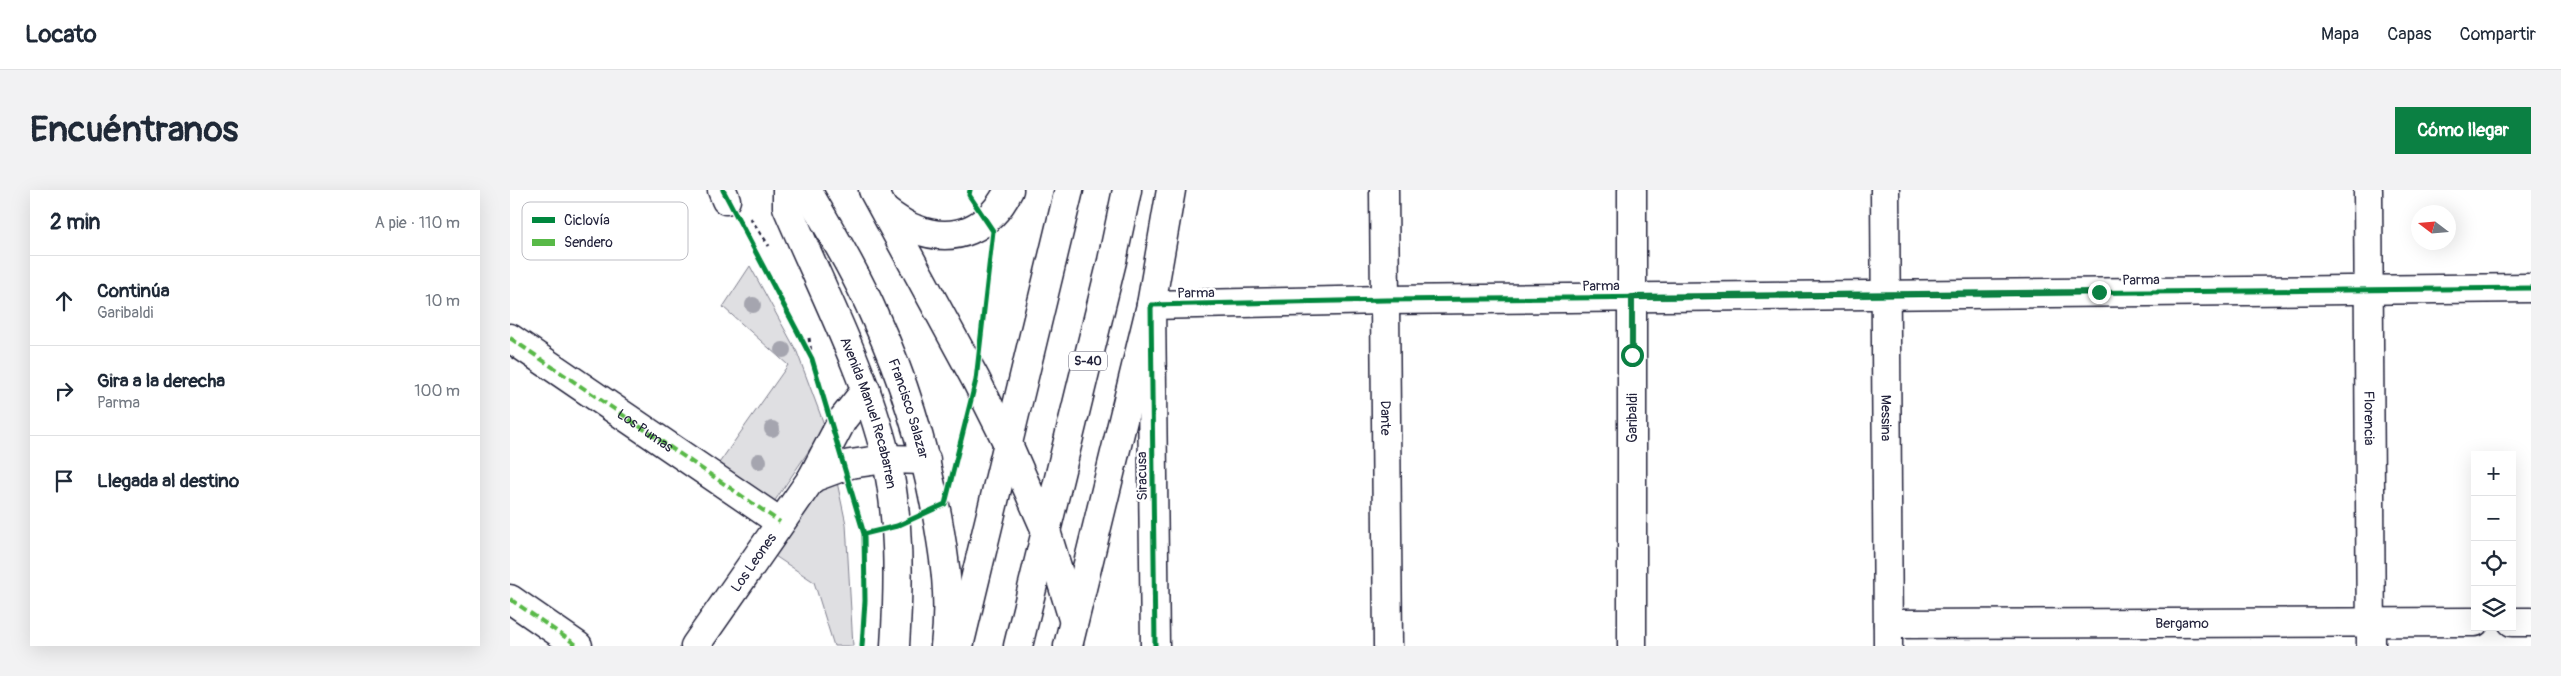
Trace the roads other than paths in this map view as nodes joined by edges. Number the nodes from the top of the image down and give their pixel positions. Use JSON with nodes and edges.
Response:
{"nodes":[{"id":1,"x":787,"y":190,"type":"edge"},
{"id":2,"x":808,"y":190,"type":"edge"},
{"id":3,"x":1009,"y":190,"type":"edge"},
{"id":4,"x":1069,"y":190,"type":"edge"},
{"id":5,"x":1127,"y":190,"type":"edge"},
{"id":6,"x":1171,"y":190,"type":"edge"},
{"id":7,"x":1384,"y":190,"type":"edge"},
{"id":8,"x":1632,"y":190,"type":"edge"},
{"id":9,"x":1885,"y":190,"type":"edge"},
{"id":10,"x":2368,"y":190,"type":"edge"},
{"id":11,"x":878,"y":200,"type":"edge"},
{"id":12,"x":2531,"y":288,"type":"edge"},
{"id":13,"x":2369,"y":290,"type":"junction"},
{"id":14,"x":1884,"y":294,"type":"junction"},
{"id":15,"x":1632,"y":297,"type":"junction"},
{"id":16,"x":1386,"y":300,"type":"junction"},
{"id":17,"x":1151,"y":305,"type":"junction"},
{"id":18,"x":510,"y":338,"type":"edge"},
{"id":19,"x":866,"y":390,"type":"junction"},
{"id":20,"x":1008,"y":444,"type":"junction"},
{"id":21,"x":886,"y":459,"type":"junction"},
{"id":22,"x":926,"y":460,"type":"junction"},
{"id":23,"x":812,"y":478,"type":"junction"},
{"id":24,"x":780,"y":522,"type":"junction"},
{"id":25,"x":1046,"y":531,"type":"junction"},
{"id":26,"x":510,"y":599,"type":"edge"},
{"id":27,"x":1074,"y":619,"type":"junction"},
{"id":28,"x":2471,"y":622,"type":"edge"},
{"id":29,"x":2516,"y":622,"type":"edge"},
{"id":30,"x":2531,"y":622,"type":"edge"},
{"id":31,"x":2371,"y":634,"type":"edge"},
{"id":32,"x":1888,"y":635,"type":"edge"},
{"id":33,"x":578,"y":646,"type":"edge"},
{"id":34,"x":695,"y":646,"type":"edge"},
{"id":35,"x":895,"y":646,"type":"edge"},
{"id":36,"x":945,"y":646,"type":"edge"},
{"id":37,"x":959,"y":646,"type":"edge"},
{"id":38,"x":1018,"y":646,"type":"edge"},
{"id":39,"x":1068,"y":646,"type":"edge"},
{"id":40,"x":1156,"y":646,"type":"edge"},
{"id":41,"x":1388,"y":646,"type":"edge"},
{"id":42,"x":1632,"y":646,"type":"edge"}],
"edges":[{"from":1,"to":19,"type":"street","name":"Avenida Manuel Recabarren"},
{"from":2,"to":22,"type":"street","name":"Francisco Salazar"},
{"from":3,"to":11,"type":"street"},
{"from":4,"to":20,"type":"street"},
{"from":5,"to":25,"type":"street","number":"S-40"},
{"from":6,"to":17,"type":"street"},
{"from":7,"to":16,"type":"street","name":"Dante"},
{"from":8,"to":15,"type":"street","name":"Garibaldi"},
{"from":9,"to":14,"type":"street","name":"Messina"},
{"from":10,"to":13,"type":"street","name":"Florencia"},
{"from":11,"to":20,"type":"street"},
{"from":12,"to":13,"type":"street","name":"Parma"},
{"from":13,"to":14,"type":"street","name":"Parma"},
{"from":13,"to":31,"type":"street","name":"Florencia"},
{"from":14,"to":15,"type":"street","name":"Parma"},
{"from":14,"to":32,"type":"street","name":"Messina"},
{"from":15,"to":16,"type":"street","name":"Parma"},
{"from":15,"to":42,"type":"street","name":"Garibaldi"},
{"from":16,"to":17,"type":"street","name":"Parma"},
{"from":16,"to":41,"type":"street","name":"Dante"},
{"from":17,"to":27,"type":"street"},
{"from":17,"to":40,"type":"street","name":"Siracusa"},
{"from":18,"to":24,"type":"street","name":"Los Pumas"},
{"from":19,"to":21,"type":"street","name":"Avenida Manuel Recabarren"},
{"from":19,"to":23,"type":"street","name":"Los Leones"},
{"from":20,"to":25,"type":"street"},
{"from":20,"to":37,"type":"street"},
{"from":21,"to":22,"type":"street"},
{"from":21,"to":23,"type":"street"},
{"from":21,"to":35,"type":"street","name":"Avenida Manuel Recabarren"},
{"from":22,"to":36,"type":"street","name":"Francisco Salazar"},
{"from":23,"to":24,"type":"street","name":"Los Leones"},
{"from":24,"to":34,"type":"street","name":"Los Leones"},
{"from":25,"to":27,"type":"street"},
{"from":25,"to":38,"type":"street","number":"S-40"},
{"from":26,"to":33,"type":"street"},
{"from":27,"to":39,"type":"street"},
{"from":28,"to":31,"type":"street","name":"Bergamo"},
{"from":29,"to":30,"type":"street"},
{"from":31,"to":32,"type":"street","name":"Bergamo"}]}
